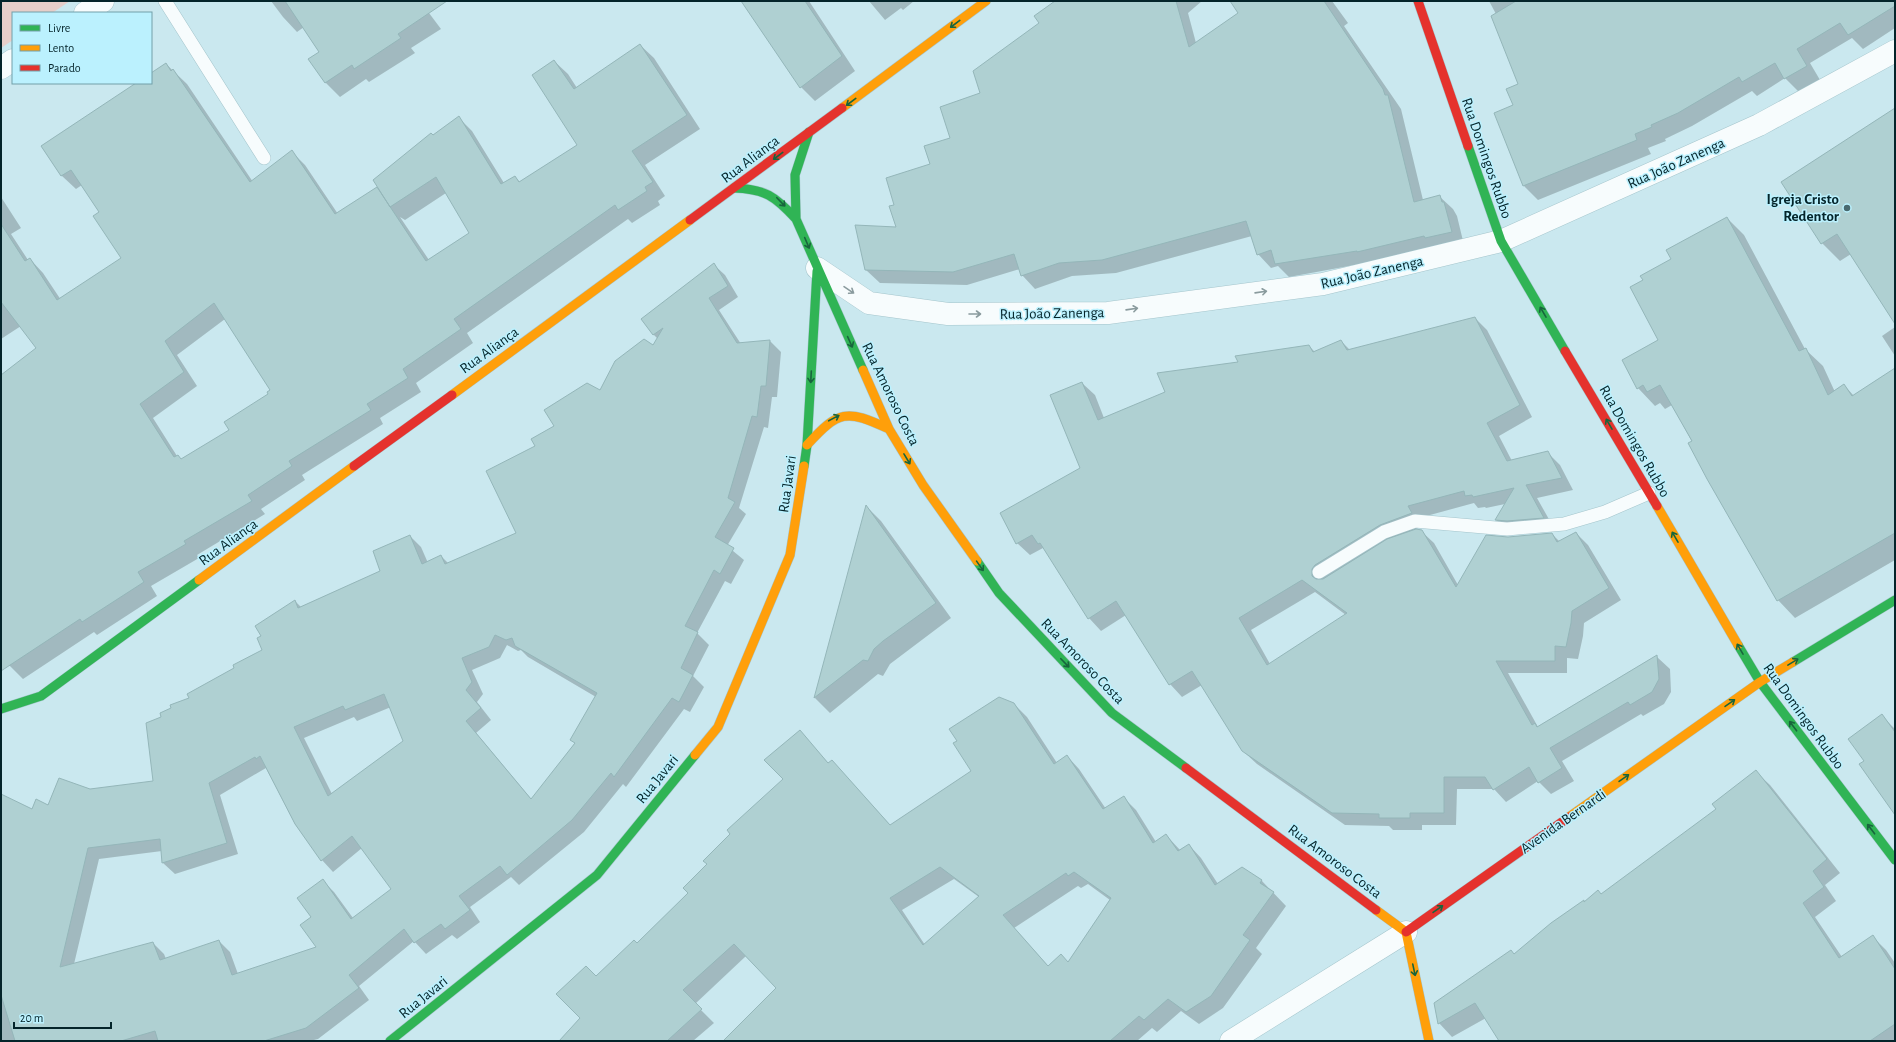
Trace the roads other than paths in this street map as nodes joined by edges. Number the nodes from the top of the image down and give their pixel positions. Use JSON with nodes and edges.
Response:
{"nodes":[{"id":1,"x":103,"y":1,"type":"edge"},
{"id":2,"x":165,"y":1,"type":"edge"},
{"id":3,"x":986,"y":1,"type":"edge"},
{"id":4,"x":1418,"y":1,"type":"edge"},
{"id":5,"x":86,"y":12,"type":"edge"},
{"id":6,"x":1895,"y":51,"type":"edge"},
{"id":7,"x":12,"y":61,"type":"edge"},
{"id":8,"x":1,"y":68,"type":"edge"},
{"id":9,"x":809,"y":132,"type":"junction"},
{"id":10,"x":264,"y":158,"type":"dead end"},
{"id":11,"x":734,"y":188,"type":"junction"},
{"id":12,"x":796,"y":219,"type":"junction"},
{"id":13,"x":1501,"y":241,"type":"junction"},
{"id":14,"x":817,"y":268,"type":"junction"},
{"id":15,"x":889,"y":429,"type":"junction"},
{"id":16,"x":807,"y":445,"type":"junction"},
{"id":17,"x":1649,"y":493,"type":"junction"},
{"id":18,"x":1319,"y":572,"type":"dead end"},
{"id":19,"x":1895,"y":600,"type":"edge"},
{"id":20,"x":1760,"y":682,"type":"junction"},
{"id":21,"x":1,"y":709,"type":"edge"},
{"id":22,"x":1895,"y":860,"type":"edge"},
{"id":23,"x":1406,"y":932,"type":"junction"},
{"id":24,"x":390,"y":1041,"type":"edge"},
{"id":25,"x":1231,"y":1041,"type":"edge"},
{"id":26,"x":1429,"y":1041,"type":"edge"}],
"edges":[{"from":1,"to":5,"type":"street"},
{"from":2,"to":10,"type":"lane"},
{"from":3,"to":9,"type":"street","name":"Rua Aliança","one_way":true},
{"from":4,"to":13,"type":"street","name":"Rua Domingos Rubbo"},
{"from":6,"to":13,"type":"street","name":"Rua João Zanenga"},
{"from":7,"to":8,"type":"street"},
{"from":9,"to":11,"type":"street","name":"Rua Aliança","one_way":true},
{"from":9,"to":12,"type":"street","name":"Rua Amoroso Costa"},
{"from":11,"to":12,"type":"street","name":"Rua Amoroso Costa","one_way":true},
{"from":11,"to":21,"type":"street","name":"Rua Aliança"},
{"from":12,"to":14,"type":"street","name":"Rua Amoroso Costa","one_way":true},
{"from":14,"to":13,"type":"street","name":"Rua João Zanenga","one_way":true},
{"from":17,"to":13,"type":"street","name":"Rua Domingos Rubbo","one_way":true},
{"from":14,"to":15,"type":"street","name":"Rua Amoroso Costa","one_way":true},
{"from":14,"to":16,"type":"street","name":"Rua Javari","one_way":true},
{"from":16,"to":15,"type":"street","name":"Rua Javari","one_way":true},
{"from":15,"to":23,"type":"street","name":"Rua Amoroso Costa","one_way":true},
{"from":16,"to":24,"type":"street","name":"Rua Javari"},
{"from":17,"to":18,"type":"lane"},
{"from":20,"to":17,"type":"street","name":"Rua Domingos Rubbo","one_way":true},
{"from":20,"to":19,"type":"street","name":"Avenida Bernardi","one_way":true},
{"from":22,"to":20,"type":"street","name":"Rua Domingos Rubbo","one_way":true},
{"from":23,"to":20,"type":"street","name":"Avenida Bernardi","one_way":true},
{"from":23,"to":25,"type":"street","name":"Avenida Bernardi"},
{"from":23,"to":26,"type":"street","one_way":true}]}
